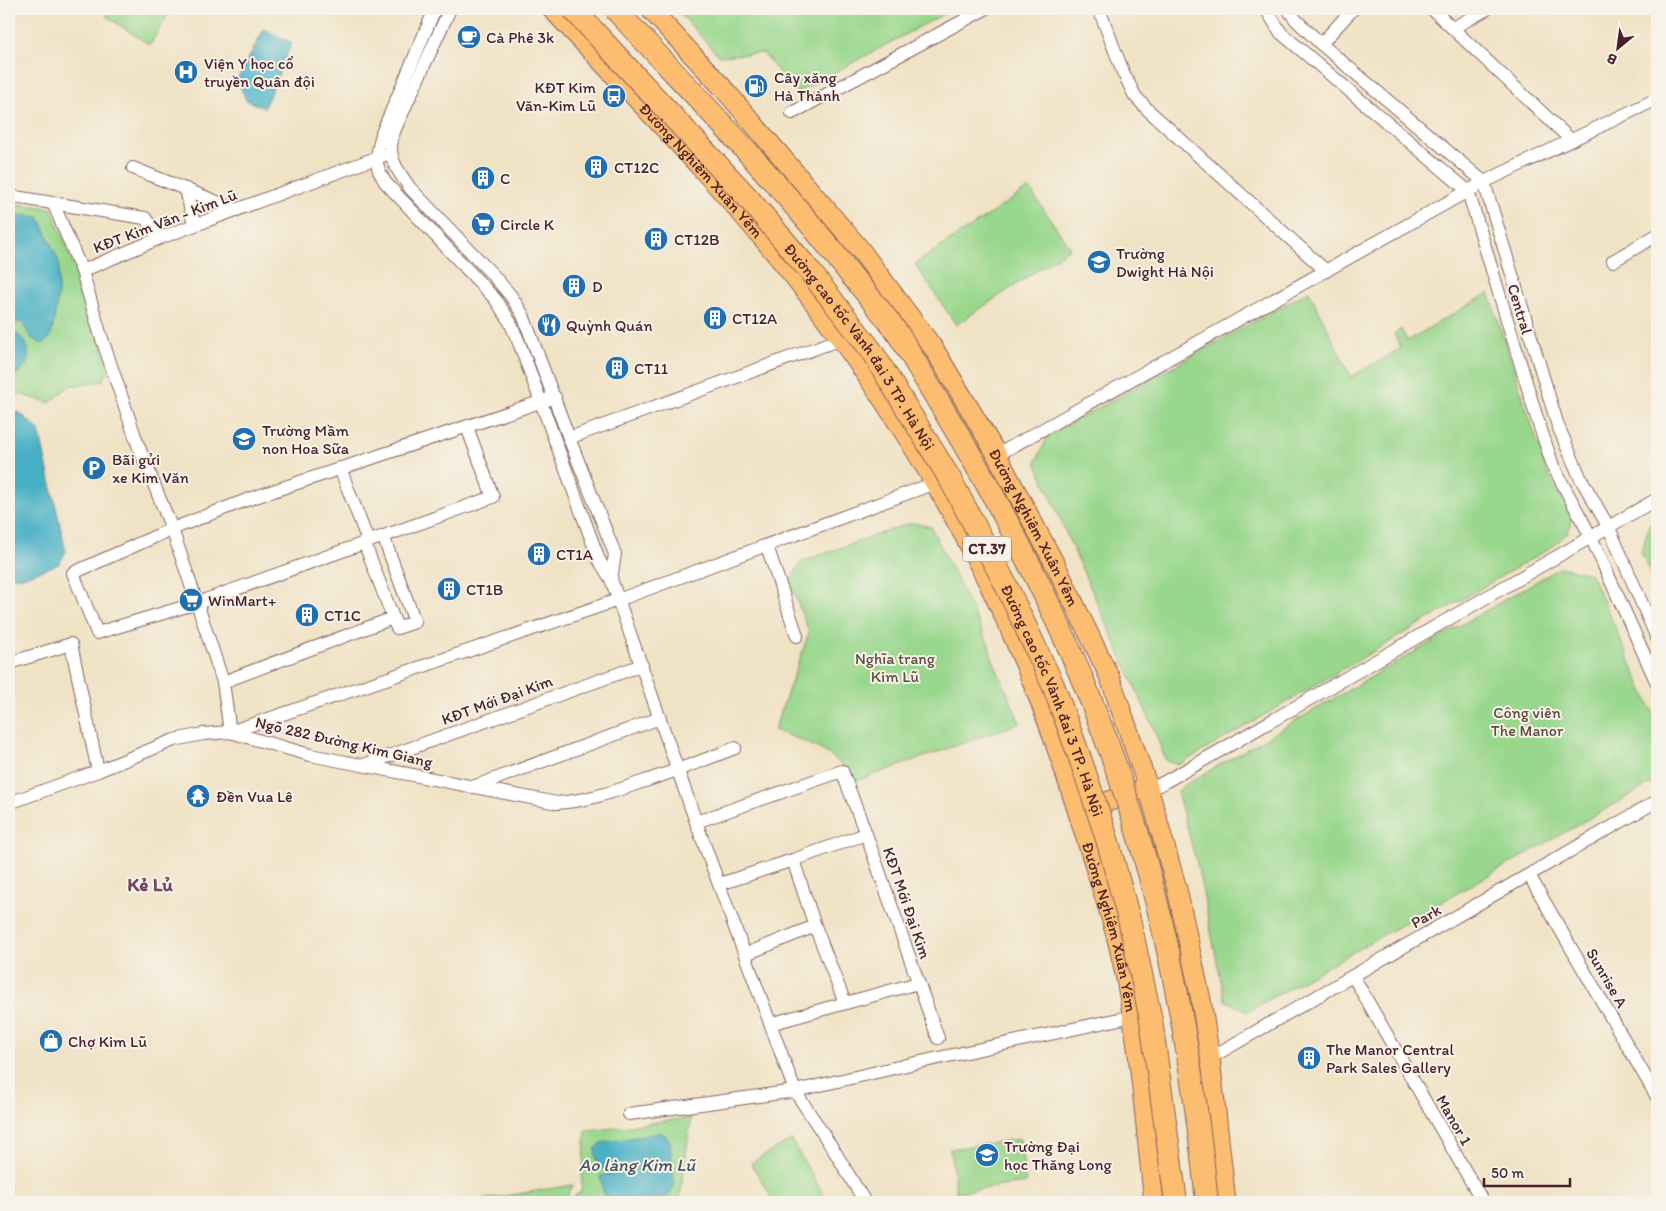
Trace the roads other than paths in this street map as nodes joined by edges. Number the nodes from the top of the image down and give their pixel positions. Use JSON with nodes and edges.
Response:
{"nodes":[{"id":1,"x":435,"y":9,"type":"edge"},
{"id":2,"x":450,"y":9,"type":"edge"},
{"id":3,"x":552,"y":9,"type":"edge"},
{"id":4,"x":573,"y":9,"type":"edge"},
{"id":5,"x":615,"y":9,"type":"edge"},
{"id":6,"x":650,"y":9,"type":"edge"},
{"id":7,"x":985,"y":9,"type":"edge"},
{"id":8,"x":1099,"y":9,"type":"edge"},
{"id":9,"x":1266,"y":9,"type":"edge"},
{"id":10,"x":1288,"y":9,"type":"edge"},
{"id":11,"x":1353,"y":9,"type":"edge"},
{"id":12,"x":1432,"y":9,"type":"edge"},
{"id":13,"x":1487,"y":9,"type":"edge"},
{"id":14,"x":1453,"y":28,"type":"junction"},
{"id":15,"x":1321,"y":44,"type":"junction"},
{"id":16,"x":415,"y":72,"type":"junction"},
{"id":17,"x":1657,"y":99,"type":"edge"},
{"id":18,"x":792,"y":113,"type":"dead end"},
{"id":19,"x":1572,"y":140,"type":"junction"},
{"id":20,"x":390,"y":152,"type":"junction"},
{"id":21,"x":376,"y":158,"type":"junction"},
{"id":22,"x":132,"y":168,"type":"dead end"},
{"id":23,"x":1484,"y":182,"type":"junction"},
{"id":24,"x":186,"y":189,"type":"junction"},
{"id":25,"x":1468,"y":191,"type":"junction"},
{"id":26,"x":9,"y":196,"type":"edge"},
{"id":27,"x":53,"y":203,"type":"junction"},
{"id":28,"x":237,"y":210,"type":"junction"},
{"id":29,"x":194,"y":225,"type":"junction"},
{"id":30,"x":1657,"y":235,"type":"edge"},
{"id":31,"x":160,"y":238,"type":"junction"},
{"id":32,"x":1613,"y":261,"type":"dead end"},
{"id":33,"x":82,"y":271,"type":"junction"},
{"id":34,"x":1326,"y":271,"type":"junction"},
{"id":35,"x":492,"y":275,"type":"junction"},
{"id":36,"x":482,"y":284,"type":"junction"},
{"id":37,"x":841,"y":339,"type":"junction"},
{"id":38,"x":533,"y":340,"type":"junction"},
{"id":39,"x":520,"y":345,"type":"junction"},
{"id":40,"x":555,"y":397,"type":"junction"},
{"id":41,"x":541,"y":403,"type":"junction"},
{"id":42,"x":467,"y":427,"type":"junction"},
{"id":43,"x":569,"y":438,"type":"junction"},
{"id":44,"x":997,"y":455,"type":"junction"},
{"id":45,"x":340,"y":468,"type":"junction"},
{"id":46,"x":935,"y":483,"type":"junction"},
{"id":47,"x":1657,"y":499,"type":"edge"},
{"id":48,"x":1609,"y":528,"type":"junction"},
{"id":49,"x":172,"y":529,"type":"junction"},
{"id":50,"x":383,"y":536,"type":"junction"},
{"id":51,"x":1591,"y":537,"type":"junction"},
{"id":52,"x":366,"y":541,"type":"junction"},
{"id":53,"x":767,"y":546,"type":"junction"},
{"id":54,"x":615,"y":554,"type":"junction"},
{"id":55,"x":599,"y":560,"type":"junction"},
{"id":56,"x":611,"y":579,"type":"junction"},
{"id":57,"x":400,"y":582,"type":"junction"},
{"id":58,"x":382,"y":588,"type":"junction"},
{"id":59,"x":618,"y":600,"type":"junction"},
{"id":60,"x":197,"y":603,"type":"junction"},
{"id":61,"x":393,"y":618,"type":"junction"},
{"id":62,"x":798,"y":636,"type":"dead end"},
{"id":63,"x":1657,"y":638,"type":"edge"},
{"id":64,"x":9,"y":662,"type":"edge"},
{"id":65,"x":642,"y":665,"type":"junction"},
{"id":66,"x":223,"y":682,"type":"junction"},
{"id":67,"x":1657,"y":683,"type":"edge"},
{"id":68,"x":660,"y":718,"type":"junction"},
{"id":69,"x":230,"y":732,"type":"junction"},
{"id":70,"x":735,"y":748,"type":"dead end"},
{"id":71,"x":364,"y":765,"type":"junction"},
{"id":72,"x":678,"y":770,"type":"junction"},
{"id":73,"x":98,"y":771,"type":"junction"},
{"id":74,"x":473,"y":787,"type":"junction"},
{"id":75,"x":1148,"y":787,"type":"junction"},
{"id":76,"x":1657,"y":801,"type":"edge"},
{"id":77,"x":9,"y":803,"type":"edge"},
{"id":78,"x":1078,"y":812,"type":"junction"},
{"id":79,"x":696,"y":822,"type":"junction"},
{"id":80,"x":866,"y":834,"type":"junction"},
{"id":81,"x":793,"y":860,"type":"junction"},
{"id":82,"x":1530,"y":875,"type":"junction"},
{"id":83,"x":720,"y":884,"type":"junction"},
{"id":84,"x":815,"y":926,"type":"junction"},
{"id":85,"x":746,"y":954,"type":"junction"},
{"id":86,"x":1353,"y":976,"type":"junction"},
{"id":87,"x":918,"y":982,"type":"junction"},
{"id":88,"x":845,"y":1003,"type":"junction"},
{"id":89,"x":1133,"y":1016,"type":"junction"},
{"id":90,"x":770,"y":1024,"type":"junction"},
{"id":91,"x":938,"y":1038,"type":"dead end"},
{"id":92,"x":1210,"y":1058,"type":"junction"},
{"id":93,"x":795,"y":1091,"type":"junction"},
{"id":94,"x":1657,"y":1096,"type":"edge"},
{"id":95,"x":629,"y":1114,"type":"dead end"},
{"id":96,"x":865,"y":1202,"type":"edge"},
{"id":97,"x":1154,"y":1202,"type":"edge"},
{"id":98,"x":1176,"y":1202,"type":"edge"},
{"id":99,"x":1207,"y":1202,"type":"edge"},
{"id":100,"x":1226,"y":1202,"type":"edge"},
{"id":101,"x":1482,"y":1202,"type":"edge"}],
"edges":[{"from":1,"to":16,"type":"street"},
{"from":2,"to":16,"type":"street"},
{"from":3,"to":37,"type":"main road","name":"Đường Nghiêm Xuân Yêm"},
{"from":4,"to":98,"type":"highway","name":"Đường cao tốc Vành đai 3 TP. Hà Nội","number":"CT.37","bridge":true},
{"from":5,"to":99,"type":"highway","name":"Đường cao tốc Vành đai 3 TP. Hà Nội","number":"CT.37","bridge":true},
{"from":6,"to":44,"type":"main road","name":"Đường Nghiêm Xuân Yêm"},
{"from":7,"to":18,"type":"street"},
{"from":8,"to":34,"type":"street"},
{"from":9,"to":25,"type":"street"},
{"from":10,"to":15,"type":"street"},
{"from":11,"to":15,"type":"street"},
{"from":12,"to":14,"type":"street"},
{"from":13,"to":14,"type":"street"},
{"from":14,"to":19,"type":"street"},
{"from":15,"to":23,"type":"street"},
{"from":16,"to":20,"type":"street"},
{"from":16,"to":21,"type":"street"},
{"from":17,"to":19,"type":"street"},
{"from":19,"to":23,"type":"street"},
{"from":20,"to":21,"type":"street","name":"KĐT Kim Văn - Kim Lũ"},
{"from":20,"to":35,"type":"street"},
{"from":21,"to":28,"type":"street","name":"KĐT Kim Văn - Kim Lũ"},
{"from":21,"to":36,"type":"street"},
{"from":22,"to":24,"type":"street"},
{"from":23,"to":25,"type":"street"},
{"from":23,"to":48,"type":"street","name":"Central"},
{"from":24,"to":28,"type":"street"},
{"from":24,"to":29,"type":"street"},
{"from":25,"to":34,"type":"street"},
{"from":25,"to":51,"type":"street","name":"Central"},
{"from":26,"to":27,"type":"street"},
{"from":27,"to":31,"type":"street"},
{"from":27,"to":33,"type":"street"},
{"from":28,"to":29,"type":"street","name":"KĐT Kim Văn - Kim Lũ"},
{"from":29,"to":31,"type":"street","name":"KĐT Kim Văn - Kim Lũ"},
{"from":30,"to":32,"type":"street"},
{"from":31,"to":33,"type":"street","name":"KĐT Kim Văn - Kim Lũ"},
{"from":33,"to":49,"type":"street","name":"KĐT Kim Văn - Kim Lũ"},
{"from":34,"to":44,"type":"street"},
{"from":35,"to":36,"type":"street"},
{"from":35,"to":38,"type":"street"},
{"from":36,"to":39,"type":"street"},
{"from":37,"to":43,"type":"street"},
{"from":37,"to":46,"type":"main road","name":"Đường Nghiêm Xuân Yêm"},
{"from":38,"to":39,"type":"street"},
{"from":38,"to":40,"type":"street"},
{"from":39,"to":41,"type":"street"},
{"from":40,"to":41,"type":"street"},
{"from":40,"to":43,"type":"street"},
{"from":41,"to":42,"type":"street"},
{"from":41,"to":55,"type":"street"},
{"from":42,"to":45,"type":"street"},
{"from":42,"to":50,"type":"street"},
{"from":43,"to":54,"type":"street"},
{"from":44,"to":75,"type":"main road","name":"Đường Nghiêm Xuân Yêm"},
{"from":45,"to":49,"type":"street"},
{"from":45,"to":52,"type":"street"},
{"from":46,"to":53,"type":"street"},
{"from":46,"to":78,"type":"main road","name":"Đường Nghiêm Xuân Yêm"},
{"from":47,"to":48,"type":"street"},
{"from":48,"to":51,"type":"street"},
{"from":48,"to":63,"type":"street","name":"Central"},
{"from":49,"to":60,"type":"street","name":"KĐT Kim Văn - Kim Lũ"},
{"from":49,"to":60,"type":"street"},
{"from":50,"to":52,"type":"street"},
{"from":50,"to":57,"type":"street"},
{"from":51,"to":67,"type":"street","name":"Central"},
{"from":51,"to":75,"type":"street"},
{"from":52,"to":58,"type":"street"},
{"from":52,"to":60,"type":"street"},
{"from":53,"to":59,"type":"street"},
{"from":53,"to":62,"type":"street"},
{"from":54,"to":55,"type":"street"},
{"from":54,"to":56,"type":"street"},
{"from":55,"to":56,"type":"street"},
{"from":56,"to":59,"type":"street"},
{"from":57,"to":58,"type":"street"},
{"from":57,"to":61,"type":"street"},
{"from":58,"to":61,"type":"street"},
{"from":59,"to":65,"type":"street"},
{"from":59,"to":69,"type":"street"},
{"from":60,"to":66,"type":"street","name":"KĐT Kim Văn - Kim Lũ"},
{"from":61,"to":66,"type":"street"},
{"from":64,"to":73,"type":"street"},
{"from":65,"to":68,"type":"street"},
{"from":65,"to":71,"type":"street","name":"KĐT Mới Đại Kim"},
{"from":66,"to":69,"type":"street","name":"KĐT Kim Văn - Kim Lũ"},
{"from":68,"to":72,"type":"street"},
{"from":68,"to":74,"type":"street"},
{"from":69,"to":71,"type":"street","name":"Ngõ 282 Đường Kim Giang"},
{"from":69,"to":73,"type":"street","name":"Ngõ 282 Đường Kim Giang"},
{"from":70,"to":72,"type":"street","name":"Ngõ 282 Đường Kim Giang"},
{"from":71,"to":74,"type":"street","name":"Ngõ 282 Đường Kim Giang"},
{"from":72,"to":74,"type":"street","name":"Ngõ 282 Đường Kim Giang"},
{"from":72,"to":79,"type":"street"},
{"from":73,"to":77,"type":"street","name":"Ngõ 282 Đường Kim Giang"},
{"from":75,"to":78,"type":"main road"},
{"from":75,"to":92,"type":"main road","name":"Đường Nghiêm Xuân Yêm"},
{"from":76,"to":82,"type":"street","name":"Park"},
{"from":78,"to":89,"type":"main road","name":"Đường Nghiêm Xuân Yêm"},
{"from":79,"to":80,"type":"street","name":"KĐT Mới Đại Kim"},
{"from":79,"to":83,"type":"street"},
{"from":80,"to":81,"type":"street","name":"KĐT Mới Đại Kim"},
{"from":80,"to":87,"type":"street","name":"KĐT Mới Đại Kim"},
{"from":81,"to":83,"type":"street","name":"KĐT Mới Đại Kim"},
{"from":81,"to":84,"type":"street"},
{"from":82,"to":86,"type":"street","name":"Park"},
{"from":82,"to":94,"type":"street","name":"Sunrise A"},
{"from":83,"to":85,"type":"street"},
{"from":84,"to":85,"type":"street"},
{"from":84,"to":88,"type":"street"},
{"from":85,"to":90,"type":"street"},
{"from":86,"to":92,"type":"street","name":"Park"},
{"from":86,"to":101,"type":"street","name":"Manor 1"},
{"from":87,"to":88,"type":"street","name":"KĐT Mới Đại Kim"},
{"from":87,"to":91,"type":"street","name":"KĐT Mới Đại Kim"},
{"from":88,"to":90,"type":"street","name":"KĐT Mới Đại Kim"},
{"from":89,"to":93,"type":"street"},
{"from":89,"to":97,"type":"main road","name":"Đường Nghiêm Xuân Yêm"},
{"from":90,"to":93,"type":"street"},
{"from":92,"to":100,"type":"main road","name":"Đường Nghiêm Xuân Yêm"},
{"from":93,"to":95,"type":"street"},
{"from":93,"to":96,"type":"street"}]}
